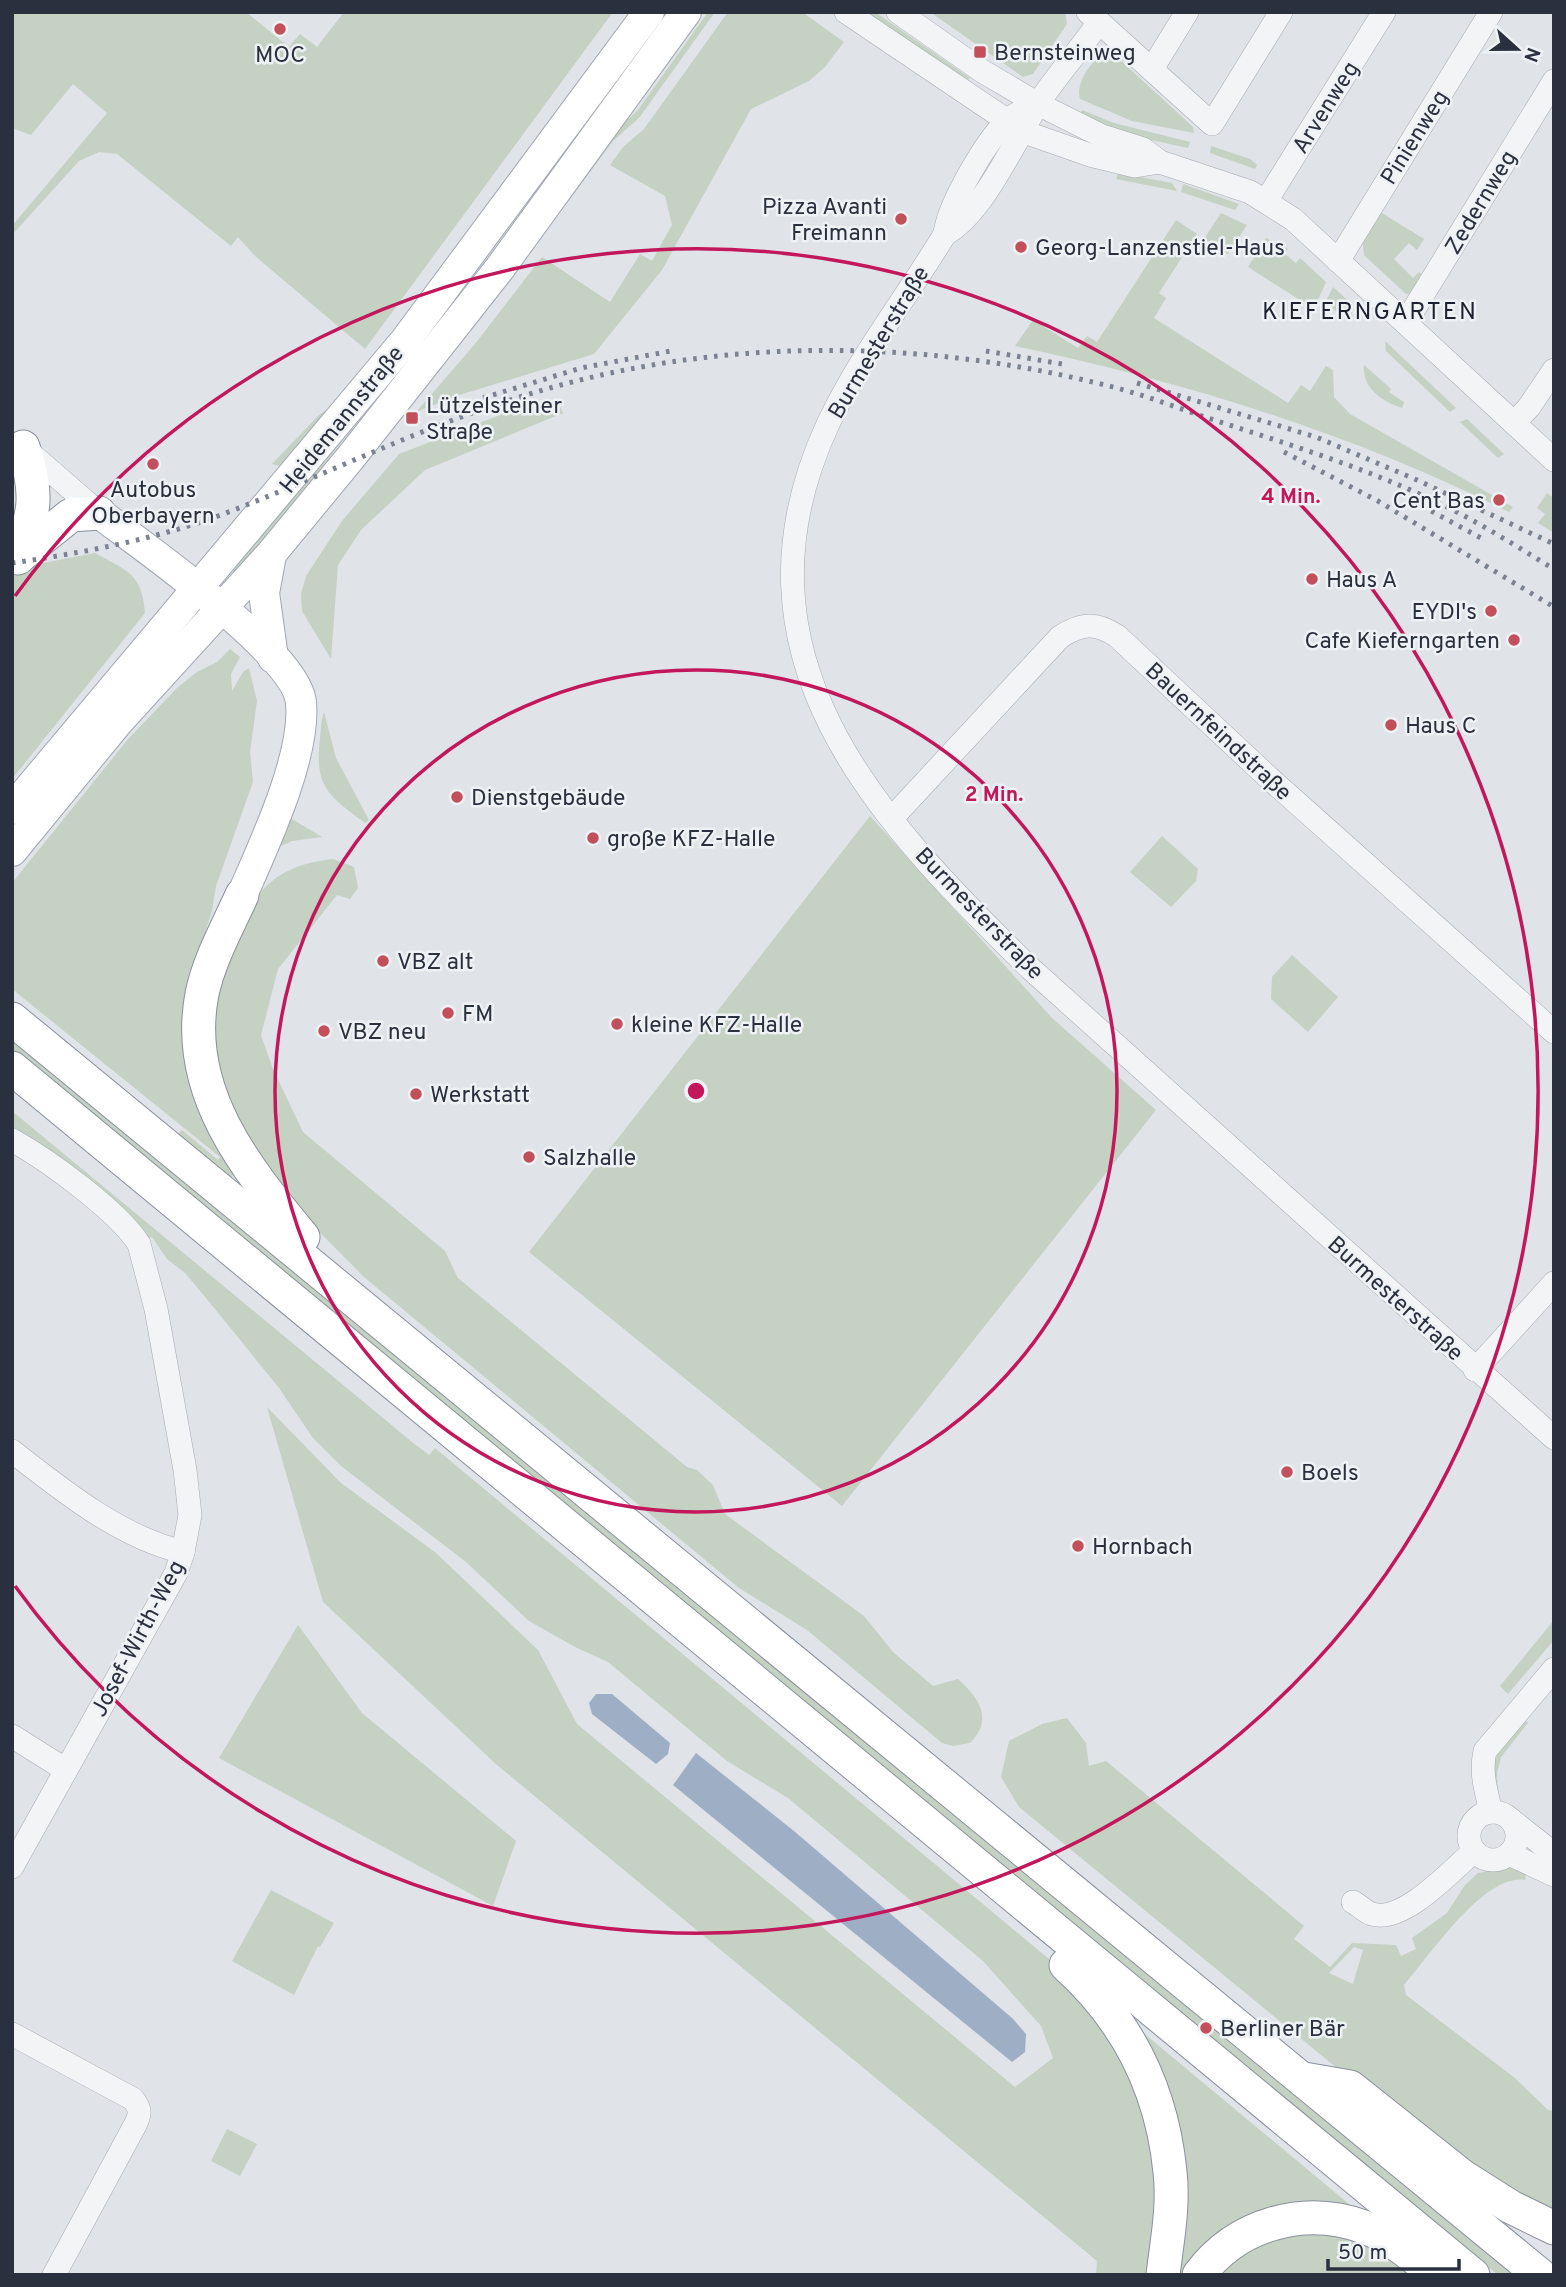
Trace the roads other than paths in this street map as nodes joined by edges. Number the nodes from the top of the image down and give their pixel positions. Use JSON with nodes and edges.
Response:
{"nodes":[{"id":1,"x":649,"y":12,"type":"edge"},
{"id":2,"x":686,"y":12,"type":"edge"},
{"id":3,"x":846,"y":12,"type":"edge"},
{"id":4,"x":898,"y":12,"type":"edge"},
{"id":5,"x":1187,"y":12,"type":"edge"},
{"id":6,"x":1281,"y":12,"type":"edge"},
{"id":7,"x":1384,"y":12,"type":"edge"},
{"id":8,"x":1491,"y":12,"type":"edge"},
{"id":9,"x":1093,"y":17,"type":"edge"},
{"id":10,"x":1152,"y":69,"type":"junction"},
{"id":11,"x":1554,"y":81,"type":"edge"},
{"id":12,"x":1038,"y":104,"type":"junction"},
{"id":13,"x":1015,"y":126,"type":"junction"},
{"id":14,"x":1160,"y":162,"type":"junction"},
{"id":15,"x":1266,"y":201,"type":"junction"},
{"id":16,"x":1338,"y":261,"type":"junction"},
{"id":17,"x":1406,"y":322,"type":"junction"},
{"id":18,"x":1554,"y":370,"type":"edge"},
{"id":19,"x":370,"y":381,"type":"junction"},
{"id":20,"x":394,"y":403,"type":"junction"},
{"id":21,"x":1514,"y":423,"type":"junction"},
{"id":22,"x":18,"y":443,"type":"edge"},
{"id":23,"x":1554,"y":460,"type":"edge"},
{"id":24,"x":99,"y":513,"type":"junction"},
{"id":25,"x":271,"y":554,"type":"junction"},
{"id":26,"x":15,"y":561,"type":"edge"},
{"id":27,"x":210,"y":599,"type":"junction"},
{"id":28,"x":273,"y":658,"type":"junction"},
{"id":29,"x":12,"y":809,"type":"edge"},
{"id":30,"x":891,"y":818,"type":"junction"},
{"id":31,"x":12,"y":851,"type":"edge"},
{"id":32,"x":242,"y":895,"type":"joint"},
{"id":33,"x":12,"y":1019,"type":"edge"},
{"id":34,"x":1554,"y":1032,"type":"edge"},
{"id":35,"x":12,"y":1068,"type":"edge"},
{"id":36,"x":12,"y":1140,"type":"edge"},
{"id":37,"x":332,"y":1279,"type":"junction"},
{"id":38,"x":1554,"y":1283,"type":"edge"},
{"id":39,"x":1475,"y":1370,"type":"junction"},
{"id":40,"x":1554,"y":1438,"type":"edge"},
{"id":41,"x":12,"y":1451,"type":"edge"},
{"id":42,"x":183,"y":1552,"type":"junction"},
{"id":43,"x":1554,"y":1669,"type":"edge"},
{"id":44,"x":12,"y":1736,"type":"edge"},
{"id":45,"x":66,"y":1770,"type":"junction"},
{"id":46,"x":1501,"y":1815,"type":"junction"},
{"id":47,"x":1474,"y":1851,"type":"junction"},
{"id":48,"x":1509,"y":1854,"type":"junction"},
{"id":49,"x":1554,"y":1854,"type":"edge"},
{"id":50,"x":12,"y":1867,"type":"edge"},
{"id":51,"x":1554,"y":1875,"type":"edge"},
{"id":52,"x":1005,"y":1889,"type":"junction"},
{"id":53,"x":1353,"y":1902,"type":"dead end"},
{"id":54,"x":12,"y":2034,"type":"edge"},
{"id":55,"x":1303,"y":2079,"type":"junction"},
{"id":56,"x":1554,"y":2228,"type":"edge"},
{"id":57,"x":54,"y":2275,"type":"edge"},
{"id":58,"x":1163,"y":2275,"type":"edge"},
{"id":59,"x":1199,"y":2275,"type":"edge"},
{"id":60,"x":1436,"y":2275,"type":"edge"},
{"id":61,"x":1473,"y":2275,"type":"edge"},
{"id":62,"x":1540,"y":2275,"type":"edge"}],
"edges":[{"from":1,"to":19,"type":"main road","name":"Heidemannstraße"},
{"from":2,"to":20,"type":"main road","name":"Heidemannstraße"},
{"from":3,"to":13,"type":"street"},
{"from":4,"to":12,"type":"street"},
{"from":5,"to":10,"type":"street"},
{"from":6,"to":10,"type":"street"},
{"from":7,"to":15,"type":"street","name":"Arvenweg"},
{"from":8,"to":16,"type":"street","name":"Pinienweg"},
{"from":9,"to":10,"type":"street"},
{"from":9,"to":12,"type":"street","name":"Burmesterstraße"},
{"from":11,"to":17,"type":"street","name":"Zedernweg"},
{"from":12,"to":13,"type":"street","name":"Burmesterstraße"},
{"from":12,"to":14,"type":"street"},
{"from":13,"to":14,"type":"street"},
{"from":13,"to":30,"type":"street","name":"Burmesterstraße"},
{"from":14,"to":15,"type":"street"},
{"from":15,"to":16,"type":"street"},
{"from":16,"to":17,"type":"street"},
{"from":17,"to":21,"type":"street"},
{"from":18,"to":21,"type":"street"},
{"from":19,"to":20,"type":"main road"},
{"from":19,"to":27,"type":"main road","name":"Heidemannstraße"},
{"from":20,"to":25,"type":"main road","name":"Heidemannstraße"},
{"from":21,"to":23,"type":"street"},
{"from":22,"to":24,"type":"street"},
{"from":22,"to":26,"type":"highway"},
{"from":24,"to":26,"type":"highway"},
{"from":24,"to":27,"type":"main road"},
{"from":25,"to":27,"type":"main road","name":"Heidemannstraße"},
{"from":25,"to":28,"type":"main road"},
{"from":27,"to":28,"type":"main road"},
{"from":27,"to":29,"type":"main road","name":"Heidemannstraße"},
{"from":27,"to":31,"type":"main road","name":"Heidemannstraße"},
{"from":28,"to":32,"type":"main road"},
{"from":30,"to":34,"type":"street","name":"Bauernfeindstraße"},
{"from":30,"to":39,"type":"street","name":"Burmesterstraße"},
{"from":32,"to":37,"type":"highway"},
{"from":33,"to":37,"type":"highway"},
{"from":35,"to":52,"type":"highway"},
{"from":36,"to":42,"type":"street","name":"Josef-Wirth-Weg"},
{"from":37,"to":55,"type":"highway"},
{"from":38,"to":39,"type":"street"},
{"from":39,"to":40,"type":"street","name":"Burmesterstraße"},
{"from":41,"to":42,"type":"street"},
{"from":42,"to":45,"type":"street","name":"Josef-Wirth-Weg"},
{"from":43,"to":46,"type":"street"},
{"from":44,"to":45,"type":"street"},
{"from":45,"to":50,"type":"street","name":"Josef-Wirth-Weg"},
{"from":46,"to":47,"type":"street"},
{"from":46,"to":48,"type":"street"},
{"from":46,"to":49,"type":"street"},
{"from":47,"to":48,"type":"street"},
{"from":47,"to":53,"type":"street"},
{"from":48,"to":51,"type":"street"},
{"from":52,"to":58,"type":"highway"},
{"from":52,"to":61,"type":"highway"},
{"from":54,"to":57,"type":"street"},
{"from":55,"to":56,"type":"highway"},
{"from":55,"to":62,"type":"highway"},
{"from":59,"to":60,"type":"highway"}]}
